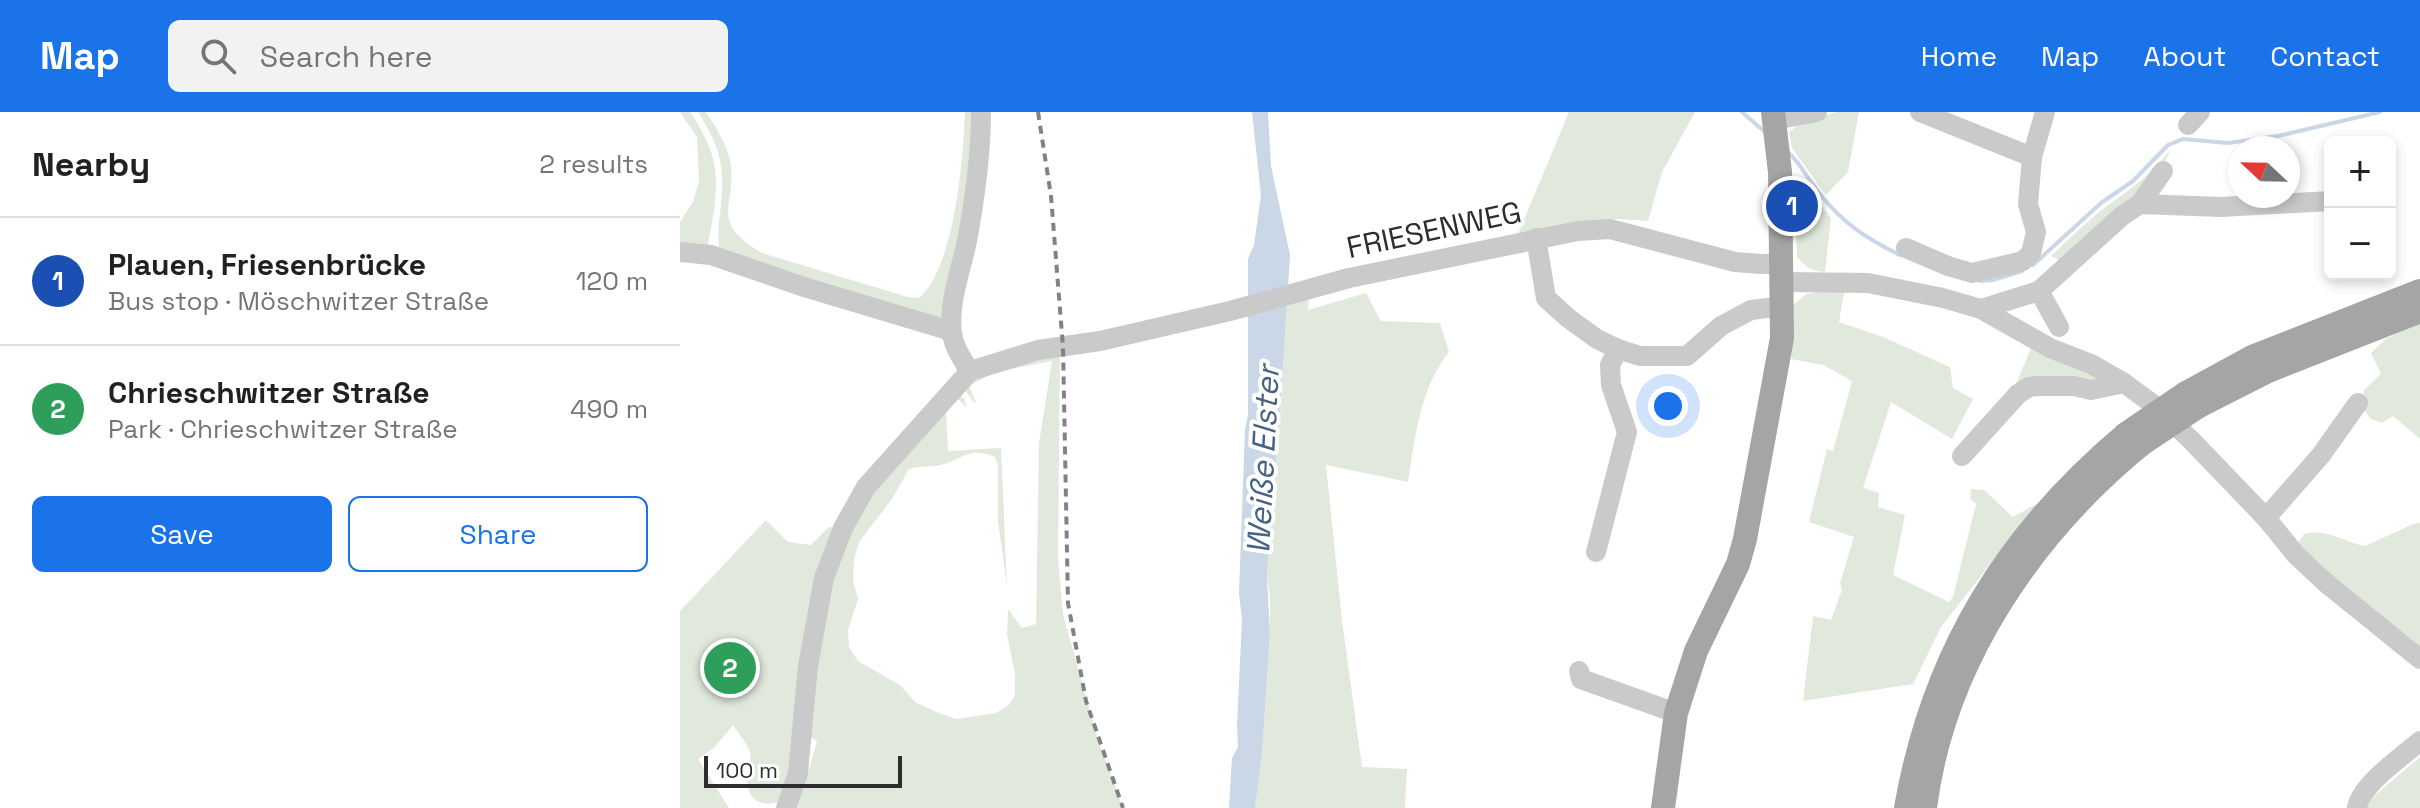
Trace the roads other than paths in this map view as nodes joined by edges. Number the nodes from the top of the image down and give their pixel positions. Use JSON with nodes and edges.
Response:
{"nodes":[{"id":1,"x":981,"y":112,"type":"edge"},
{"id":2,"x":1817,"y":112,"type":"edge"},
{"id":3,"x":1920,"y":112,"type":"edge"},
{"id":4,"x":2045,"y":112,"type":"edge"},
{"id":5,"x":1775,"y":119,"type":"edge"},
{"id":6,"x":2032,"y":157,"type":"junction"},
{"id":7,"x":2163,"y":171,"type":"dead end"},
{"id":8,"x":2324,"y":201,"type":"edge"},
{"id":9,"x":2140,"y":204,"type":"junction"},
{"id":10,"x":1536,"y":238,"type":"junction"},
{"id":11,"x":1906,"y":248,"type":"dead end"},
{"id":12,"x":680,"y":252,"type":"edge"},
{"id":13,"x":1783,"y":284,"type":"junction"},
{"id":14,"x":2039,"y":291,"type":"junction"},
{"id":15,"x":2420,"y":291,"type":"edge"},
{"id":16,"x":1981,"y":309,"type":"junction"},
{"id":17,"x":2420,"y":311,"type":"edge"},
{"id":18,"x":2059,"y":327,"type":"dead end"},
{"id":19,"x":951,"y":331,"type":"junction"},
{"id":20,"x":1618,"y":349,"type":"junction"},
{"id":21,"x":970,"y":371,"type":"junction"},
{"id":22,"x":2124,"y":383,"type":"junction"},
{"id":23,"x":2192,"y":400,"type":"junction"},
{"id":24,"x":2358,"y":403,"type":"dead end"},
{"id":25,"x":2135,"y":439,"type":"junction"},
{"id":26,"x":1962,"y":456,"type":"dead end"},
{"id":27,"x":2266,"y":518,"type":"junction"},
{"id":28,"x":1596,"y":552,"type":"dead end"},
{"id":29,"x":2420,"y":659,"type":"edge"},
{"id":30,"x":1579,"y":671,"type":"dead end"},
{"id":31,"x":1676,"y":713,"type":"junction"},
{"id":32,"x":2420,"y":741,"type":"edge"},
{"id":33,"x":786,"y":808,"type":"edge"},
{"id":34,"x":1663,"y":808,"type":"edge"},
{"id":35,"x":1906,"y":808,"type":"edge"},
{"id":36,"x":1925,"y":808,"type":"edge"},
{"id":37,"x":2357,"y":808,"type":"edge"}],
"edges":[{"from":1,"to":19,"type":"street"},
{"from":2,"to":5,"type":"street"},
{"from":3,"to":6,"type":"street"},
{"from":4,"to":6,"type":"street"},
{"from":5,"to":13,"type":"main road"},
{"from":6,"to":11,"type":"street"},
{"from":7,"to":9,"type":"street"},
{"from":8,"to":9,"type":"street"},
{"from":9,"to":14,"type":"street"},
{"from":10,"to":13,"type":"street","name":"FRIESENWEG"},
{"from":10,"to":20,"type":"street"},
{"from":10,"to":21,"type":"street","name":"FRIESENWEG"},
{"from":12,"to":19,"type":"street"},
{"from":13,"to":16,"type":"street","name":"FRIESENWEG"},
{"from":13,"to":20,"type":"street"},
{"from":13,"to":31,"type":"main road"},
{"from":14,"to":16,"type":"street"},
{"from":14,"to":18,"type":"street"},
{"from":15,"to":23,"type":"main road"},
{"from":16,"to":22,"type":"street","name":"FRIESENWEG"},
{"from":17,"to":23,"type":"main road"},
{"from":19,"to":21,"type":"street"},
{"from":20,"to":28,"type":"street"},
{"from":21,"to":33,"type":"street"},
{"from":22,"to":26,"type":"street"},
{"from":22,"to":27,"type":"street","name":"FRIESENWEG"},
{"from":23,"to":25,"type":"main road","bridge":true},
{"from":24,"to":27,"type":"street"},
{"from":25,"to":35,"type":"main road"},
{"from":25,"to":36,"type":"main road"},
{"from":27,"to":29,"type":"street","name":"FRIESENWEG"},
{"from":30,"to":31,"type":"street"},
{"from":31,"to":34,"type":"main road"},
{"from":32,"to":37,"type":"street"}]}
